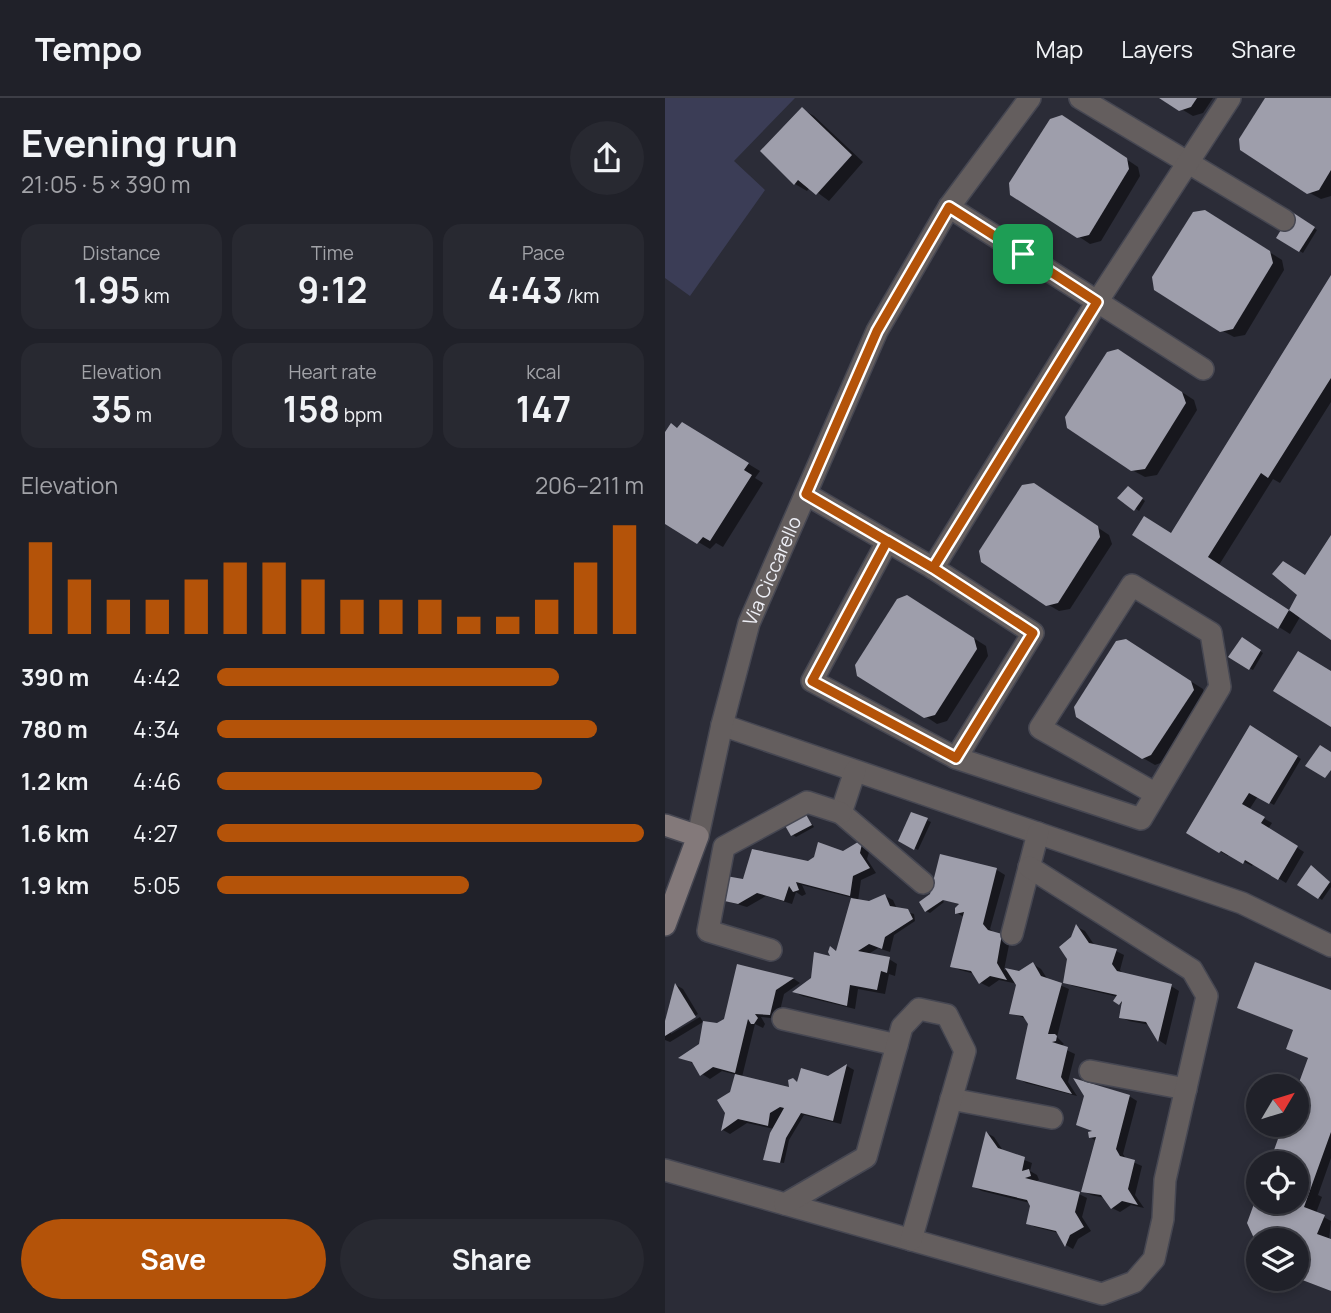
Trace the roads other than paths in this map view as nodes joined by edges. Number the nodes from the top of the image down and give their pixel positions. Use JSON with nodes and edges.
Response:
{"nodes":[{"id":1,"x":1030,"y":98,"type":"edge"},
{"id":2,"x":1080,"y":98,"type":"edge"},
{"id":3,"x":1230,"y":98,"type":"edge"},
{"id":4,"x":1188,"y":163,"type":"junction"},
{"id":5,"x":949,"y":207,"type":"junction"},
{"id":6,"x":1284,"y":220,"type":"dead end"},
{"id":7,"x":1097,"y":302,"type":"junction"},
{"id":8,"x":1203,"y":369,"type":"dead end"},
{"id":9,"x":806,"y":494,"type":"junction"},
{"id":10,"x":887,"y":541,"type":"junction"},
{"id":11,"x":933,"y":568,"type":"junction"},
{"id":12,"x":722,"y":725,"type":"junction"},
{"id":13,"x":956,"y":758,"type":"junction"},
{"id":14,"x":855,"y":771,"type":"junction"},
{"id":15,"x":1156,"y":794,"type":"junction"},
{"id":16,"x":841,"y":813,"type":"junction"},
{"id":17,"x":665,"y":825,"type":"edge"},
{"id":18,"x":1038,"y":834,"type":"junction"},
{"id":19,"x":698,"y":836,"type":"junction"},
{"id":20,"x":1029,"y":867,"type":"junction"},
{"id":21,"x":923,"y":883,"type":"dead end"},
{"id":22,"x":665,"y":925,"type":"edge"},
{"id":23,"x":1012,"y":934,"type":"dead end"},
{"id":24,"x":1331,"y":946,"type":"edge"},
{"id":25,"x":771,"y":950,"type":"dead end"},
{"id":26,"x":783,"y":1019,"type":"dead end"},
{"id":27,"x":897,"y":1045,"type":"junction"},
{"id":28,"x":1090,"y":1071,"type":"dead end"},
{"id":29,"x":1186,"y":1088,"type":"junction"},
{"id":30,"x":951,"y":1099,"type":"junction"},
{"id":31,"x":1052,"y":1118,"type":"dead end"},
{"id":32,"x":665,"y":1170,"type":"edge"},
{"id":33,"x":785,"y":1205,"type":"junction"},
{"id":34,"x":911,"y":1240,"type":"junction"}],
"edges":[{"from":1,"to":5,"type":"street","name":"Via Ciccarello"},
{"from":2,"to":4,"type":"street"},
{"from":3,"to":4,"type":"street"},
{"from":4,"to":6,"type":"street"},
{"from":4,"to":7,"type":"street"},
{"from":5,"to":7,"type":"street"},
{"from":5,"to":9,"type":"street","name":"Via Ciccarello"},
{"from":7,"to":8,"type":"street"},
{"from":7,"to":11,"type":"street"},
{"from":9,"to":10,"type":"street"},
{"from":9,"to":12,"type":"street","name":"Via Ciccarello"},
{"from":10,"to":11,"type":"street"},
{"from":10,"to":13,"type":"street"},
{"from":11,"to":13,"type":"street"},
{"from":12,"to":14,"type":"street"},
{"from":12,"to":19,"type":"street","name":"Via Ciccarello"},
{"from":13,"to":15,"type":"street"},
{"from":14,"to":16,"type":"street"},
{"from":14,"to":18,"type":"street"},
{"from":15,"to":15,"type":"street"},
{"from":16,"to":21,"type":"street"},
{"from":16,"to":25,"type":"street"},
{"from":17,"to":19,"type":"street"},
{"from":18,"to":20,"type":"street"},
{"from":18,"to":24,"type":"street"},
{"from":19,"to":22,"type":"street","name":"Via Ciccarello"},
{"from":20,"to":23,"type":"street"},
{"from":20,"to":29,"type":"street"},
{"from":26,"to":27,"type":"street"},
{"from":27,"to":30,"type":"street"},
{"from":27,"to":33,"type":"street"},
{"from":28,"to":29,"type":"street"},
{"from":29,"to":34,"type":"street"},
{"from":30,"to":31,"type":"street"},
{"from":30,"to":34,"type":"street"},
{"from":32,"to":33,"type":"street"},
{"from":33,"to":34,"type":"street"}]}
